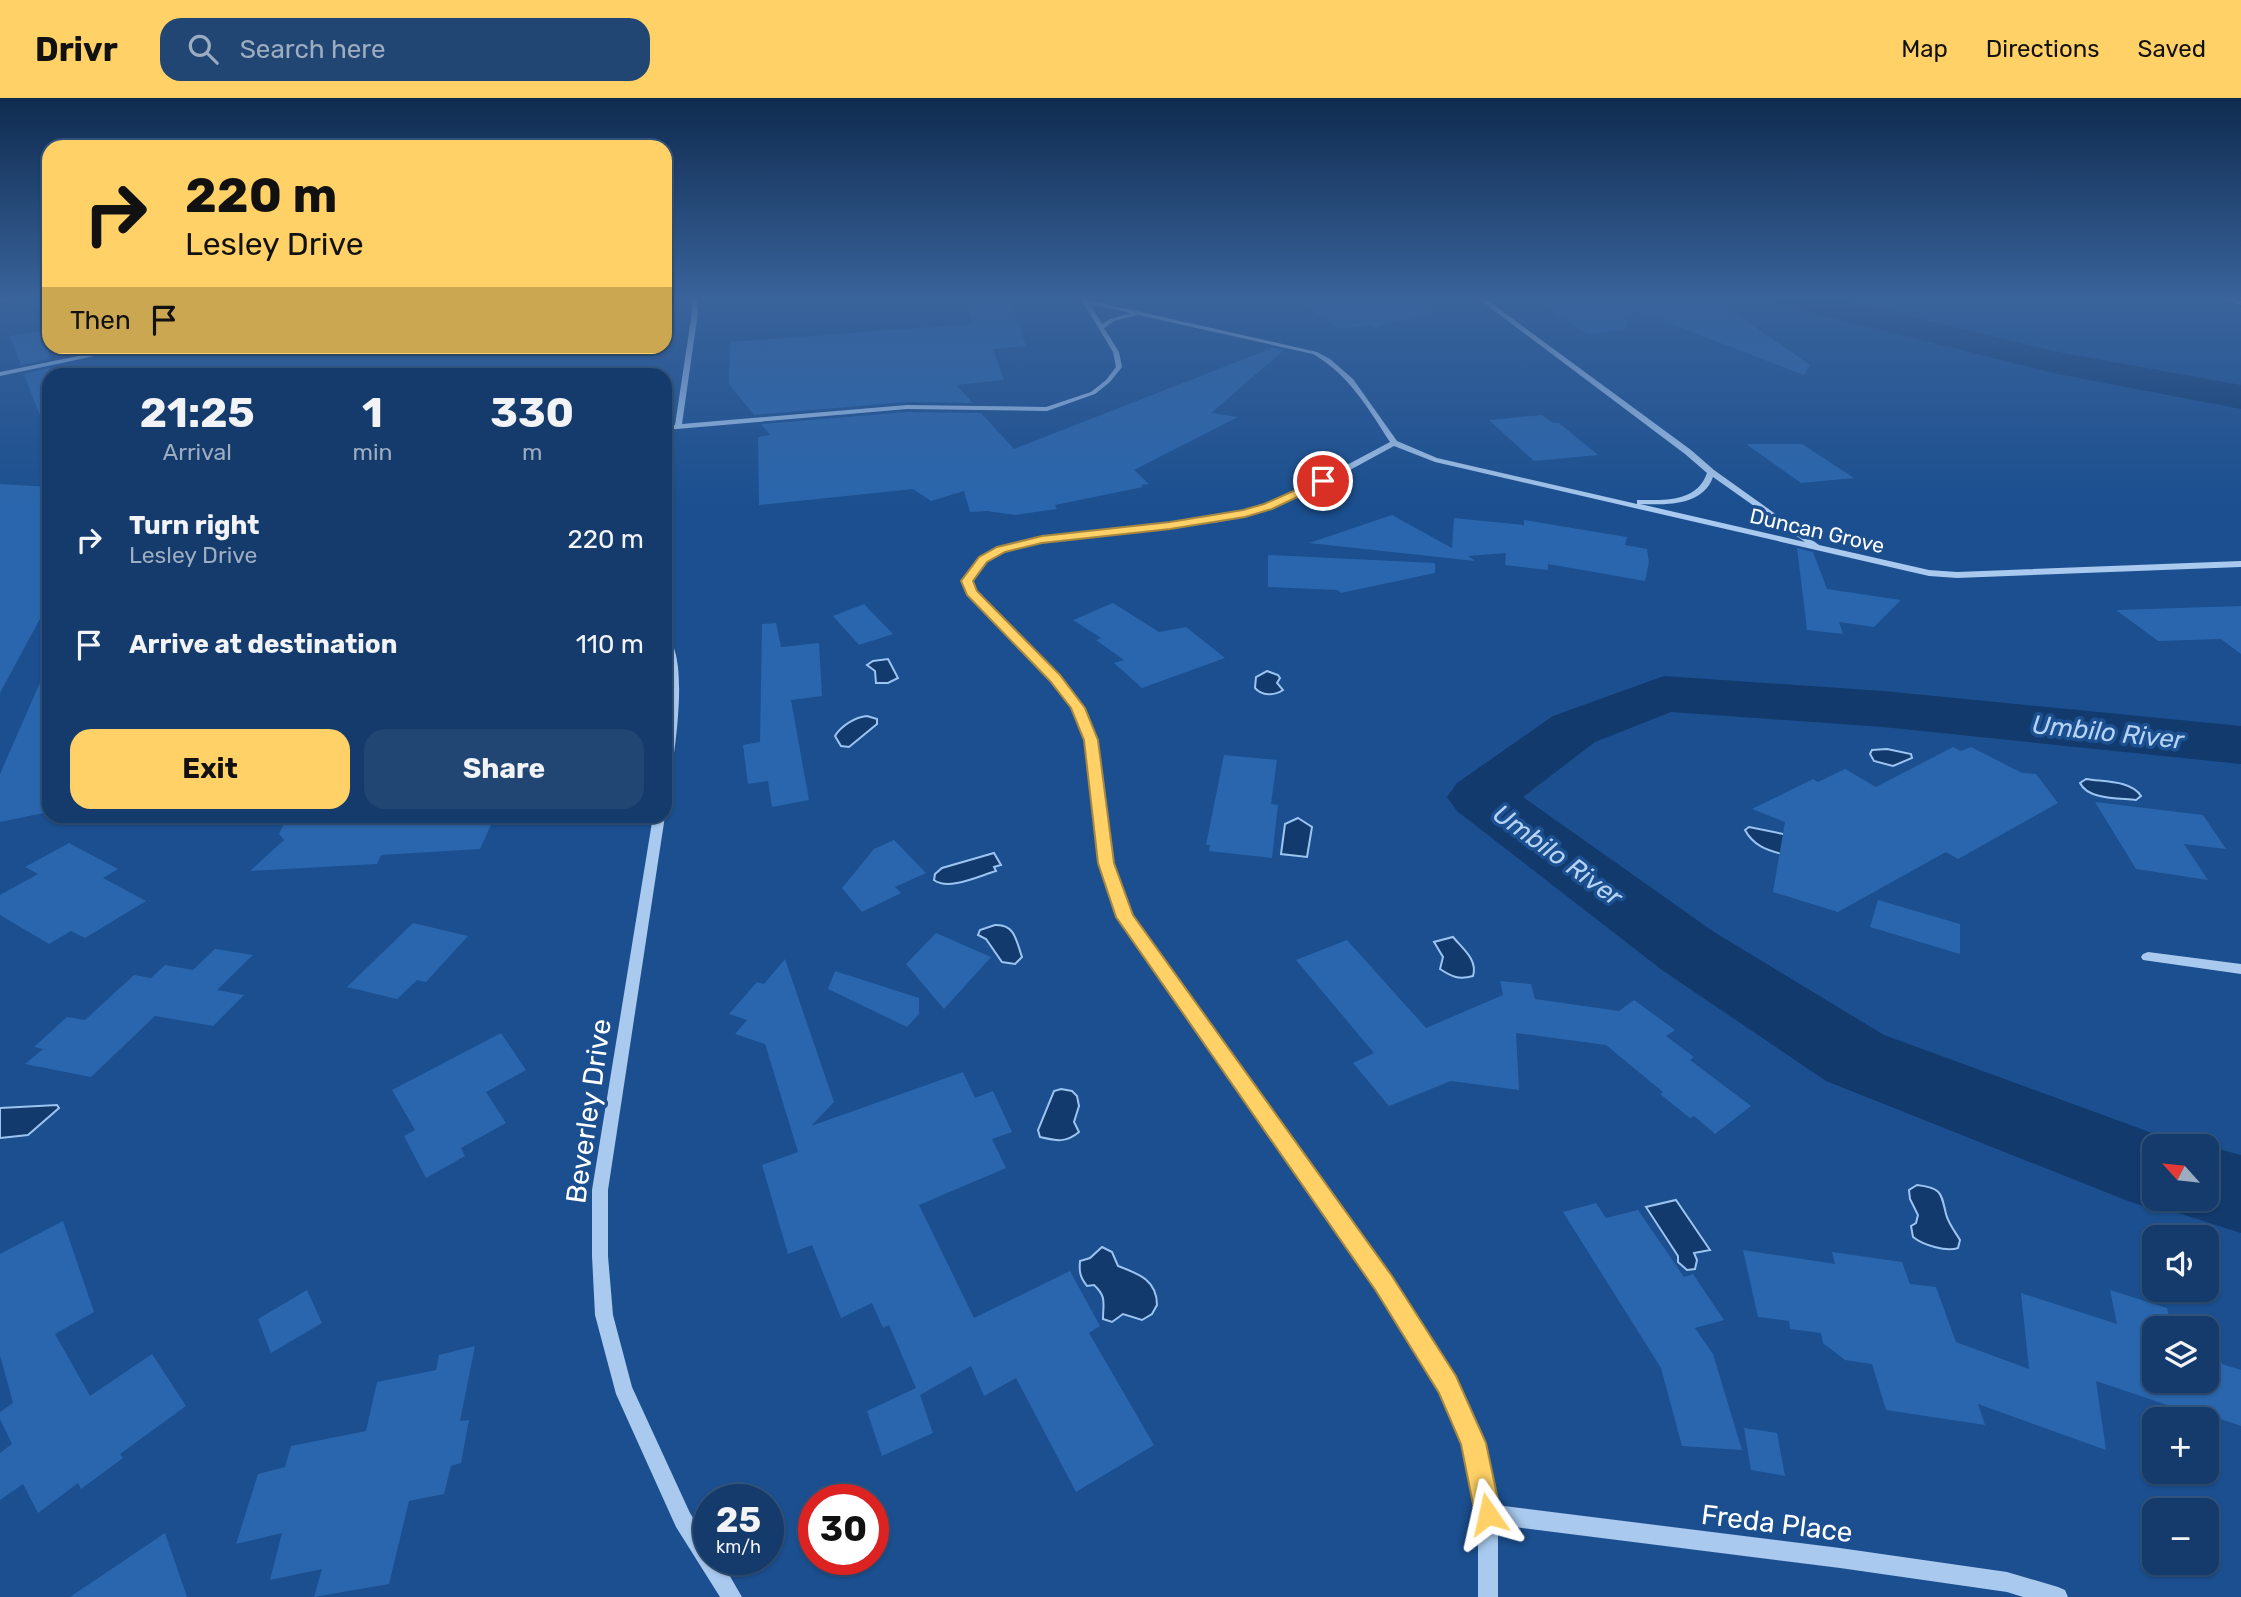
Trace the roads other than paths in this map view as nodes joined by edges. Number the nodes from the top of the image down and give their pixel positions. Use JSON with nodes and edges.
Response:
{"nodes":[{"id":1,"x":35,"y":367,"type":"edge"},
{"id":2,"x":687,"y":367,"type":"edge"},
{"id":3,"x":1119,"y":367,"type":"edge"},
{"id":4,"x":1337,"y":367,"type":"edge"},
{"id":5,"x":1572,"y":367,"type":"edge"},
{"id":6,"x":0,"y":374,"type":"edge"},
{"id":7,"x":678,"y":426,"type":"junction"},
{"id":8,"x":672,"y":427,"type":"edge"},
{"id":9,"x":1394,"y":443,"type":"junction"},
{"id":10,"x":1711,"y":472,"type":"junction"},
{"id":11,"x":1608,"y":500,"type":"junction"},
{"id":12,"x":1821,"y":550,"type":"junction"},
{"id":13,"x":2241,"y":564,"type":"edge"},
{"id":14,"x":672,"y":658,"type":"edge"},
{"id":15,"x":672,"y":727,"type":"edge"},
{"id":16,"x":658,"y":823,"type":"edge"},
{"id":17,"x":2148,"y":957,"type":"dead end"},
{"id":18,"x":2241,"y":969,"type":"edge"},
{"id":19,"x":1488,"y":1514,"type":"junction"},
{"id":20,"x":732,"y":1597,"type":"edge"},
{"id":21,"x":1488,"y":1597,"type":"edge"},
{"id":22,"x":2058,"y":1597,"type":"edge"}],
"edges":[{"from":1,"to":6,"type":"street"},
{"from":2,"to":7,"type":"street"},
{"from":3,"to":7,"type":"street"},
{"from":4,"to":9,"type":"street"},
{"from":5,"to":10,"type":"street"},
{"from":7,"to":8,"type":"street"},
{"from":9,"to":11,"type":"street","name":"Duncan Grove"},
{"from":9,"to":19,"type":"street"},
{"from":10,"to":11,"type":"street"},
{"from":10,"to":12,"type":"street"},
{"from":11,"to":12,"type":"street","name":"Duncan Grove"},
{"from":12,"to":13,"type":"street","name":"Duncan Grove"},
{"from":14,"to":15,"type":"street"},
{"from":16,"to":20,"type":"street","name":"Beverley Drive"},
{"from":17,"to":18,"type":"street"},
{"from":19,"to":21,"type":"street"},
{"from":19,"to":22,"type":"street","name":"Freda Place"}]}
